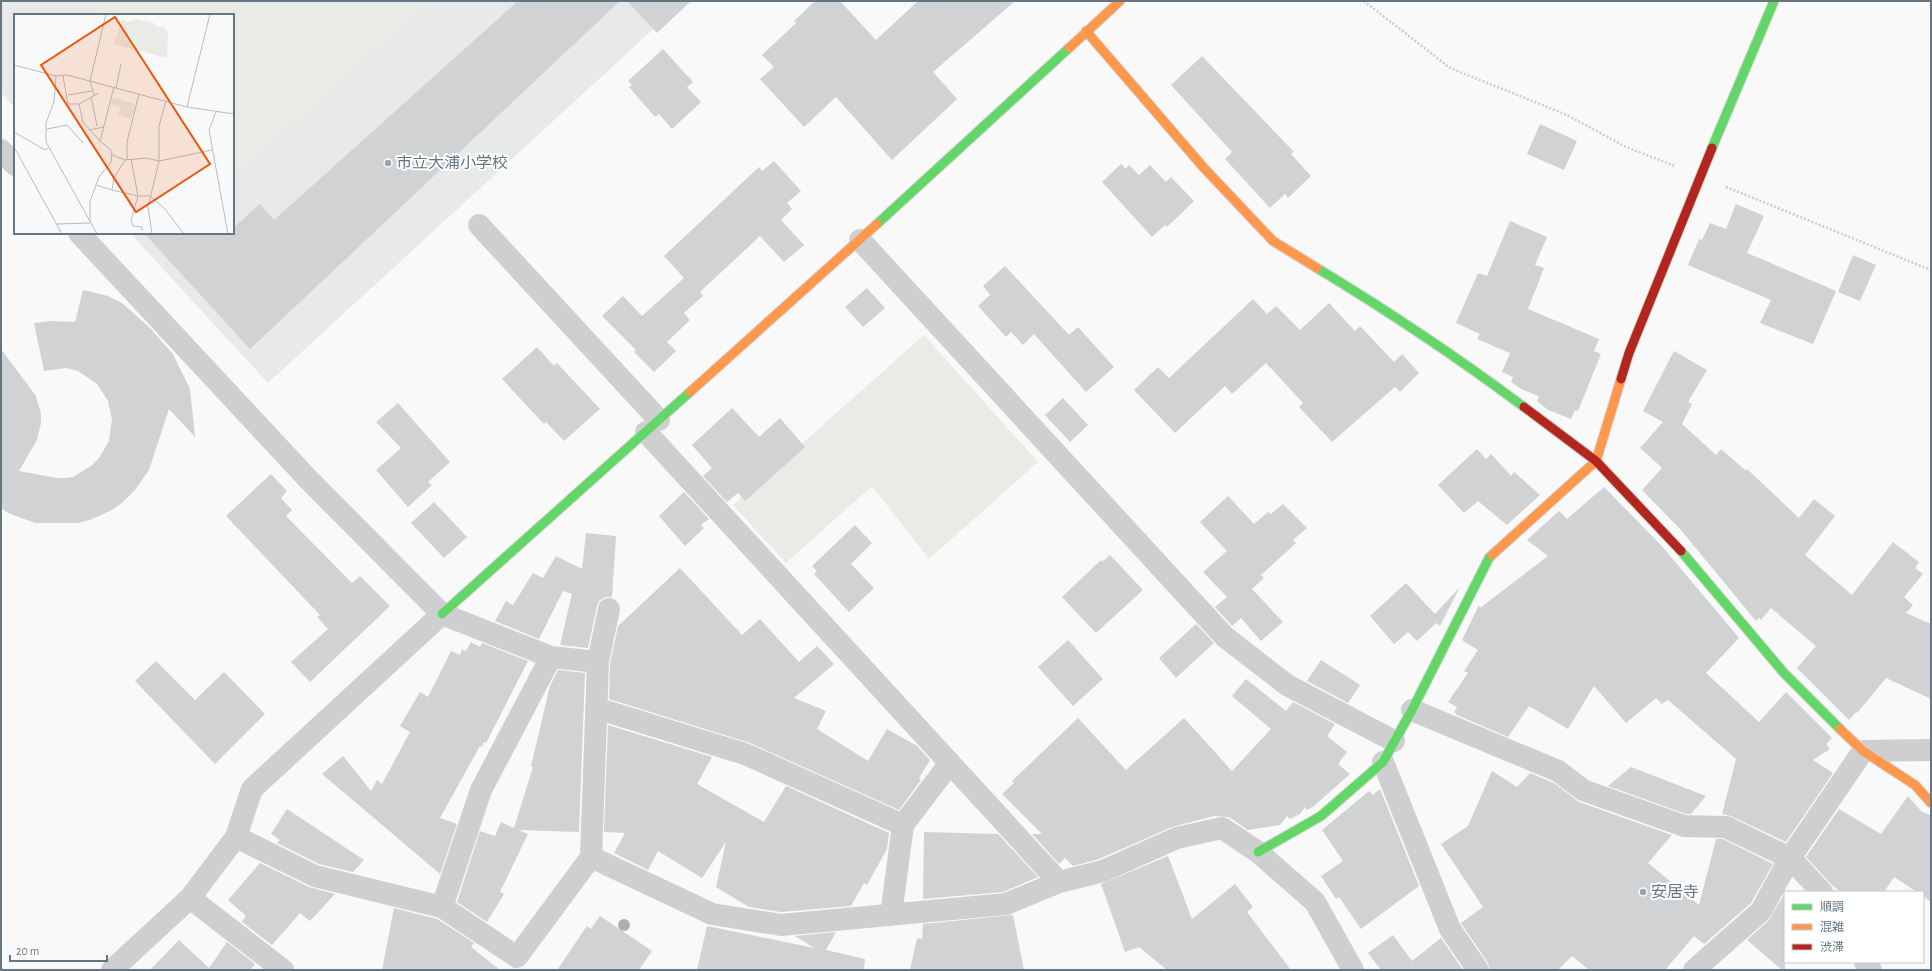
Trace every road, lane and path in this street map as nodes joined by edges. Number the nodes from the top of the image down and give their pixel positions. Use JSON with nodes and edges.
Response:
{"nodes":[{"id":1,"x":1120,"y":1,"type":"edge"},
{"id":2,"x":1364,"y":1,"type":"edge"},
{"id":3,"x":1774,"y":1,"type":"edge"},
{"id":4,"x":1086,"y":31,"type":"junction"},
{"id":5,"x":1,"y":150,"type":"edge"},
{"id":6,"x":14,"y":164,"type":"edge"},
{"id":7,"x":1700,"y":176,"type":"junction"},
{"id":8,"x":479,"y":224,"type":"dead end"},
{"id":9,"x":80,"y":234,"type":"edge"},
{"id":10,"x":860,"y":240,"type":"junction"},
{"id":11,"x":1931,"y":270,"type":"edge"},
{"id":12,"x":653,"y":426,"type":"junction"},
{"id":13,"x":1596,"y":461,"type":"junction"},
{"id":14,"x":609,"y":609,"type":"dead end"},
{"id":15,"x":442,"y":614,"type":"junction"},
{"id":16,"x":551,"y":657,"type":"junction"},
{"id":17,"x":598,"y":662,"type":"junction"},
{"id":18,"x":596,"y":708,"type":"junction"},
{"id":19,"x":1412,"y":710,"type":"junction"},
{"id":20,"x":1394,"y":741,"type":"junction"},
{"id":21,"x":1931,"y":750,"type":"edge"},
{"id":22,"x":1863,"y":751,"type":"junction"},
{"id":23,"x":1382,"y":762,"type":"junction"},
{"id":24,"x":950,"y":763,"type":"junction"},
{"id":25,"x":1931,"y":803,"type":"edge"},
{"id":26,"x":903,"y":825,"type":"junction"},
{"id":27,"x":236,"y":837,"type":"junction"},
{"id":28,"x":1258,"y":852,"type":"junction"},
{"id":29,"x":591,"y":857,"type":"junction"},
{"id":30,"x":1790,"y":858,"type":"junction"},
{"id":31,"x":1060,"y":882,"type":"junction"},
{"id":32,"x":1821,"y":891,"type":"edge"},
{"id":33,"x":190,"y":898,"type":"junction"},
{"id":34,"x":442,"y":907,"type":"junction"},
{"id":35,"x":891,"y":915,"type":"junction"},
{"id":36,"x":112,"y":970,"type":"edge"},
{"id":37,"x":283,"y":970,"type":"edge"},
{"id":38,"x":1353,"y":970,"type":"edge"},
{"id":39,"x":1478,"y":970,"type":"edge"},
{"id":40,"x":1694,"y":970,"type":"edge"}],
"edges":[{"from":1,"to":4,"type":"street"},
{"from":2,"to":7,"type":"path"},
{"from":3,"to":7,"type":"street"},
{"from":4,"to":10,"type":"street"},
{"from":4,"to":13,"type":"street"},
{"from":5,"to":6,"type":"street"},
{"from":7,"to":11,"type":"path"},
{"from":7,"to":13,"type":"street"},
{"from":8,"to":12,"type":"street"},
{"from":9,"to":15,"type":"street"},
{"from":10,"to":12,"type":"street"},
{"from":10,"to":20,"type":"street"},
{"from":12,"to":15,"type":"street"},
{"from":12,"to":24,"type":"street"},
{"from":13,"to":19,"type":"street"},
{"from":13,"to":22,"type":"street"},
{"from":14,"to":17,"type":"street"},
{"from":15,"to":16,"type":"street"},
{"from":15,"to":27,"type":"street"},
{"from":16,"to":17,"type":"street"},
{"from":16,"to":34,"type":"street"},
{"from":17,"to":18,"type":"street"},
{"from":18,"to":26,"type":"street"},
{"from":18,"to":29,"type":"street"},
{"from":19,"to":20,"type":"street"},
{"from":19,"to":30,"type":"street"},
{"from":20,"to":23,"type":"street"},
{"from":21,"to":22,"type":"street"},
{"from":22,"to":25,"type":"street"},
{"from":22,"to":30,"type":"street"},
{"from":23,"to":28,"type":"street"},
{"from":23,"to":39,"type":"street"},
{"from":24,"to":26,"type":"street"},
{"from":24,"to":31,"type":"street"},
{"from":26,"to":35,"type":"street"},
{"from":27,"to":33,"type":"street"},
{"from":27,"to":34,"type":"street"},
{"from":28,"to":31,"type":"street"},
{"from":28,"to":38,"type":"street"},
{"from":29,"to":34,"type":"street"},
{"from":29,"to":35,"type":"street"},
{"from":30,"to":32,"type":"street"},
{"from":30,"to":40,"type":"street"},
{"from":31,"to":35,"type":"street"},
{"from":33,"to":36,"type":"street"},
{"from":33,"to":37,"type":"street"}]}
